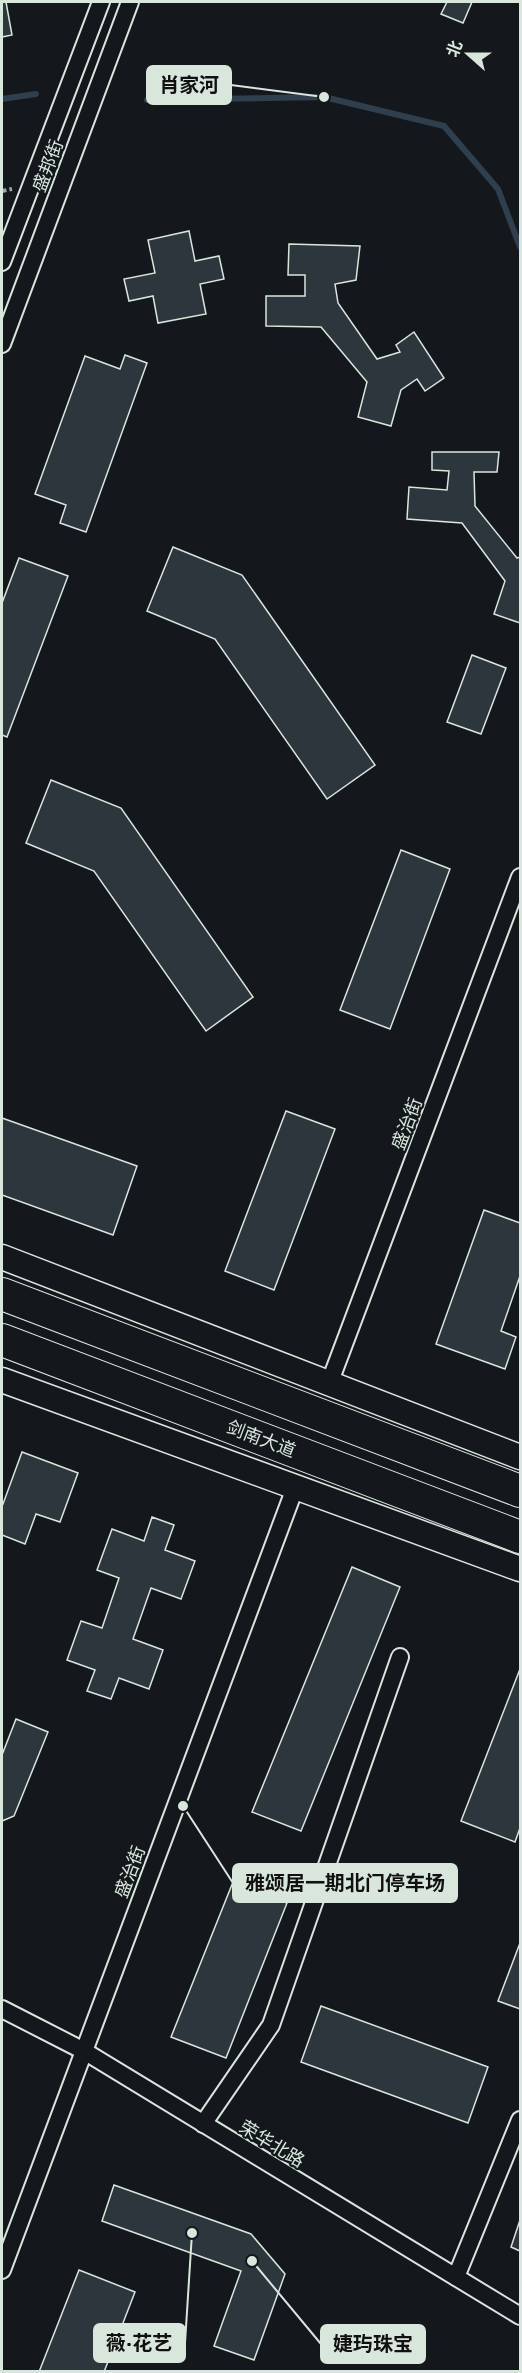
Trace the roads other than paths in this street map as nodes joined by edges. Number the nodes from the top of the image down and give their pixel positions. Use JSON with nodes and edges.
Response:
{"nodes":[{"id":1,"x":100,"y":2,"type":"edge"},
{"id":2,"x":130,"y":2,"type":"edge"},
{"id":3,"x":2,"y":262,"type":"edge"},
{"id":4,"x":2,"y":344,"type":"edge"},
{"id":5,"x":520,"y":877,"type":"edge"},
{"id":6,"x":2,"y":1257,"type":"edge"},
{"id":7,"x":2,"y":1294,"type":"edge"},
{"id":8,"x":2,"y":1340,"type":"edge"},
{"id":9,"x":2,"y":1380,"type":"edge"},
{"id":10,"x":329,"y":1384,"type":"junction"},
{"id":11,"x":520,"y":1457,"type":"edge"},
{"id":12,"x":295,"y":1488,"type":"junction"},
{"id":13,"x":520,"y":1491,"type":"edge"},
{"id":14,"x":520,"y":1537,"type":"edge"},
{"id":15,"x":520,"y":1569,"type":"edge"},
{"id":16,"x":399,"y":1657,"type":"dead end"},
{"id":17,"x":2,"y":2009,"type":"edge"},
{"id":18,"x":84,"y":2051,"type":"junction"},
{"id":19,"x":520,"y":2120,"type":"edge"},
{"id":20,"x":202,"y":2124,"type":"junction"},
{"id":21,"x":2,"y":2270,"type":"edge"},
{"id":22,"x":456,"y":2277,"type":"junction"},
{"id":23,"x":520,"y":2316,"type":"edge"}],
"edges":[{"from":1,"to":3,"type":"street","name":"盛邦街"},
{"from":2,"to":4,"type":"street","name":"盛邦街"},
{"from":5,"to":10,"type":"street","name":"盛治街"},
{"from":6,"to":10,"type":"main road"},
{"from":7,"to":13,"type":"highway"},
{"from":8,"to":14,"type":"highway","name":"剑南大道"},
{"from":9,"to":12,"type":"main road"},
{"from":10,"to":11,"type":"main road"},
{"from":12,"to":15,"type":"main road"},
{"from":12,"to":18,"type":"street","name":"盛治街"},
{"from":16,"to":20,"type":"street"},
{"from":17,"to":18,"type":"street","name":"荣华北路"},
{"from":18,"to":20,"type":"street","name":"荣华北路"},
{"from":18,"to":21,"type":"street","name":"盛治街"},
{"from":19,"to":22,"type":"street"},
{"from":20,"to":22,"type":"street","name":"荣华北路"},
{"from":22,"to":23,"type":"street","name":"荣华北路"}]}
